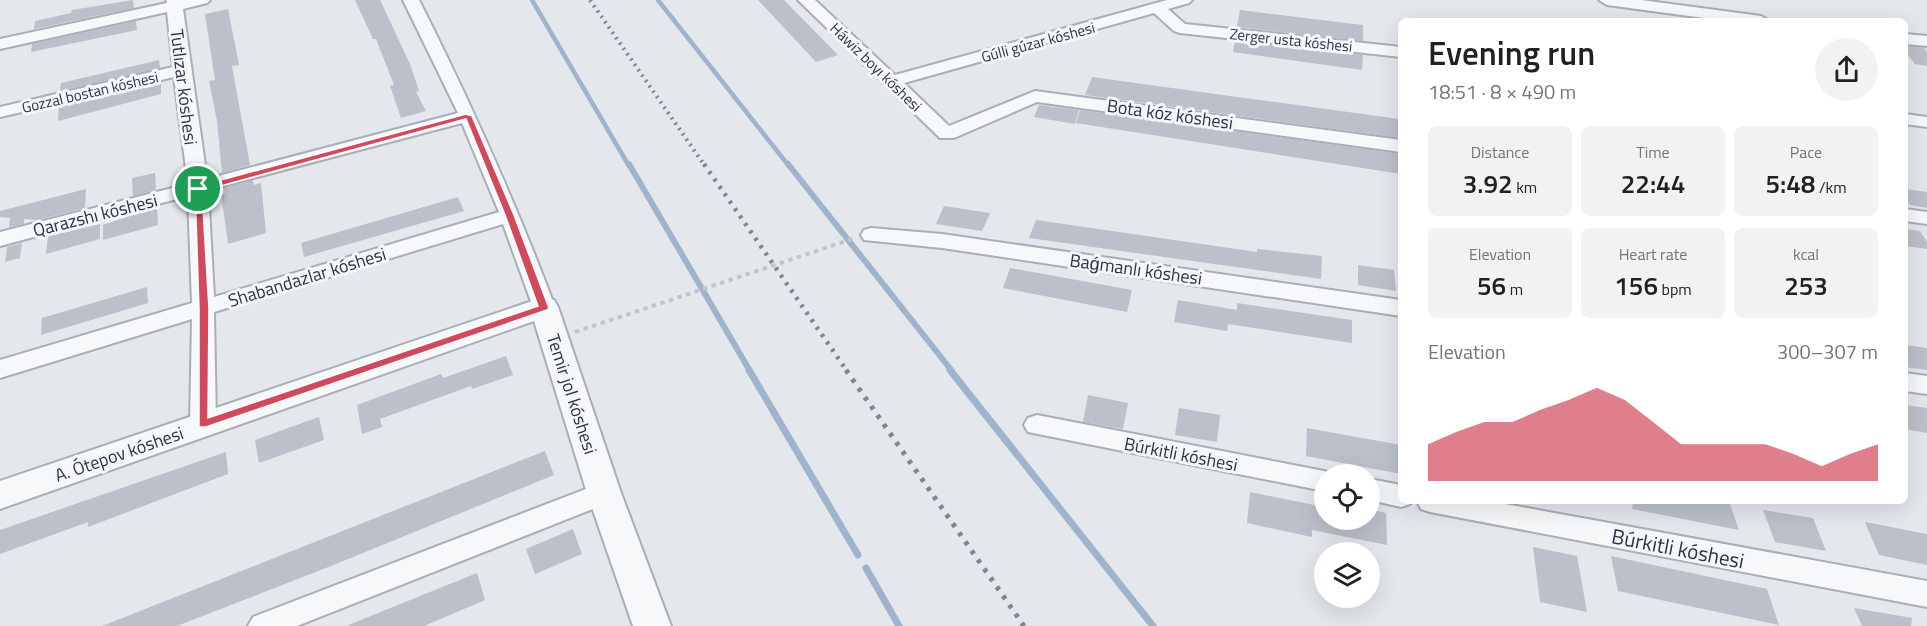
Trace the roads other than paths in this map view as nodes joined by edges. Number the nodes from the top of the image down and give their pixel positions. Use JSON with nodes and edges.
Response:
{"nodes":[{"id":1,"x":202,"y":0,"type":"edge"},
{"id":2,"x":411,"y":0,"type":"edge"},
{"id":3,"x":806,"y":0,"type":"edge"},
{"id":4,"x":1184,"y":0,"type":"edge"},
{"id":5,"x":1607,"y":0,"type":"edge"},
{"id":6,"x":174,"y":3,"type":"edge"},
{"id":7,"x":1157,"y":8,"type":"junction"},
{"id":8,"x":1739,"y":18,"type":"edge"},
{"id":9,"x":1908,"y":39,"type":"edge"},
{"id":10,"x":1927,"y":41,"type":"edge"},
{"id":11,"x":0,"y":44,"type":"edge"},
{"id":12,"x":1398,"y":52,"type":"edge"},
{"id":13,"x":180,"y":71,"type":"junction"},
{"id":14,"x":892,"y":81,"type":"junction"},
{"id":15,"x":0,"y":112,"type":"edge"},
{"id":16,"x":468,"y":116,"type":"junction"},
{"id":17,"x":1908,"y":119,"type":"edge"},
{"id":18,"x":1927,"y":122,"type":"edge"},
{"id":19,"x":947,"y":134,"type":"joint"},
{"id":20,"x":1398,"y":146,"type":"edge"},
{"id":21,"x":198,"y":189,"type":"junction"},
{"id":22,"x":510,"y":215,"type":"junction"},
{"id":23,"x":1908,"y":215,"type":"edge"},
{"id":24,"x":1927,"y":218,"type":"edge"},
{"id":25,"x":871,"y":235,"type":"road end"},
{"id":26,"x":0,"y":239,"type":"edge"},
{"id":27,"x":544,"y":308,"type":"junction"},
{"id":28,"x":1398,"y":308,"type":"edge"},
{"id":29,"x":204,"y":309,"type":"junction"},
{"id":30,"x":0,"y":369,"type":"edge"},
{"id":31,"x":1908,"y":382,"type":"edge"},
{"id":32,"x":1927,"y":385,"type":"edge"},
{"id":33,"x":203,"y":424,"type":"junction"},
{"id":34,"x":1037,"y":425,"type":"dead end"},
{"id":35,"x":1314,"y":479,"type":"edge"},
{"id":36,"x":1380,"y":492,"type":"edge"},
{"id":37,"x":604,"y":493,"type":"junction"},
{"id":38,"x":0,"y":495,"type":"edge"},
{"id":39,"x":1398,"y":495,"type":"edge"},
{"id":40,"x":1446,"y":504,"type":"edge"},
{"id":41,"x":1927,"y":594,"type":"edge"},
{"id":42,"x":263,"y":626,"type":"edge"},
{"id":43,"x":652,"y":626,"type":"edge"}],
"edges":[{"from":1,"to":6,"type":"street"},
{"from":2,"to":16,"type":"street","name":"Temir jol kóshesi"},
{"from":3,"to":14,"type":"street","name":"Háwiz boyı kóshesi"},
{"from":4,"to":7,"type":"street","name":"Gúlli gúzar kóshesi"},
{"from":5,"to":8,"type":"street"},
{"from":6,"to":11,"type":"street"},
{"from":6,"to":13,"type":"street","name":"Tutlızar kóshesi"},
{"from":7,"to":12,"type":"street","name":"Zerger usta kóshesi"},
{"from":7,"to":14,"type":"street","name":"Gúlli gúzar kóshesi"},
{"from":9,"to":10,"type":"street"},
{"from":13,"to":15,"type":"street","name":"Gozzal bostan kóshesi"},
{"from":13,"to":21,"type":"street","name":"Tutlızar kóshesi"},
{"from":14,"to":19,"type":"street","name":"Háwiz boyı kóshesi"},
{"from":16,"to":21,"type":"street","name":"Qarazshı kóshesi"},
{"from":16,"to":22,"type":"street","name":"Temir jol kóshesi"},
{"from":17,"to":18,"type":"street"},
{"from":19,"to":20,"type":"street","name":"Bota kóz kóshesi"},
{"from":21,"to":26,"type":"street","name":"Qarazshı kóshesi"},
{"from":21,"to":29,"type":"street","name":"Tutlızar kóshesi"},
{"from":22,"to":27,"type":"street","name":"Temir jol kóshesi"},
{"from":22,"to":29,"type":"street","name":"Shabandazlar kóshesi"},
{"from":23,"to":24,"type":"street"},
{"from":25,"to":28,"type":"street","name":"Baǵmanlı kóshesi"},
{"from":27,"to":33,"type":"street","name":"A. Ótepov kóshesi"},
{"from":27,"to":37,"type":"street","name":"Temir jol kóshesi"},
{"from":29,"to":30,"type":"street","name":"Shabandazlar kóshesi"},
{"from":29,"to":33,"type":"street","name":"Tutlızar kóshesi"},
{"from":31,"to":32,"type":"street"},
{"from":33,"to":38,"type":"street","name":"A. Ótepov kóshesi"},
{"from":34,"to":35,"type":"street","name":"Búrkitli kóshesi"},
{"from":36,"to":39,"type":"street"},
{"from":37,"to":42,"type":"street"},
{"from":37,"to":43,"type":"street","name":"Temir jol kóshesi"},
{"from":40,"to":41,"type":"street","name":"Búrkitli kóshesi"}]}
